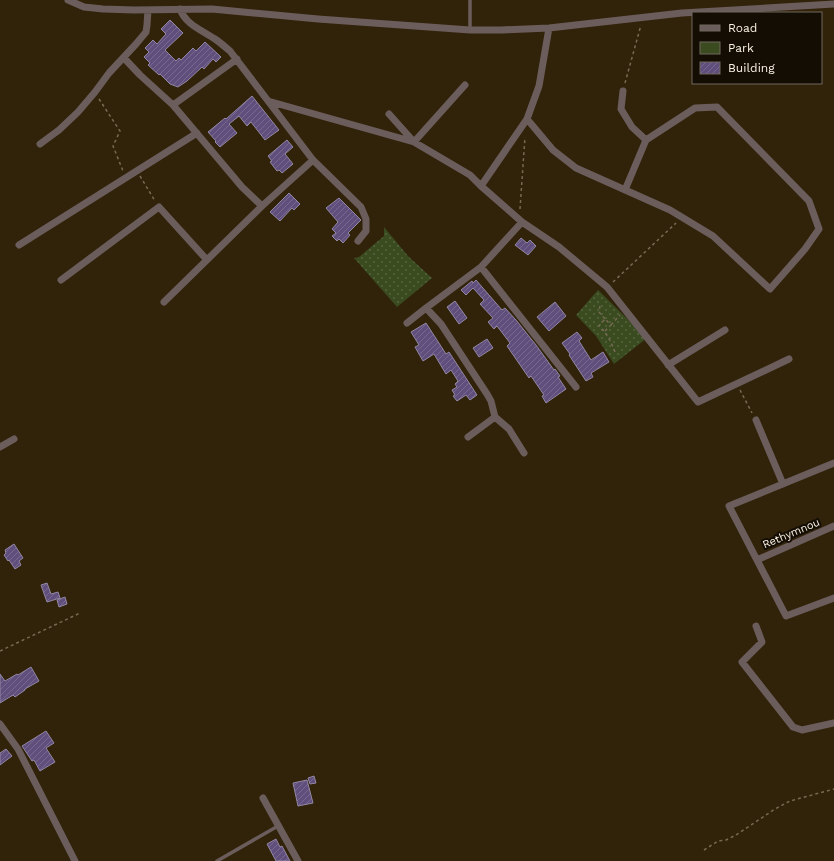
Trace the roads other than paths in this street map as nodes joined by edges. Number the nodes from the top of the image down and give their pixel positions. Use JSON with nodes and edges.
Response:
{"nodes":[{"id":1,"x":68,"y":0,"type":"edge"},
{"id":2,"x":470,"y":0,"type":"edge"},
{"id":3,"x":833,"y":3,"type":"edge"},
{"id":4,"x":180,"y":9,"type":"junction"},
{"id":5,"x":148,"y":10,"type":"junction"},
{"id":6,"x":692,"y":12,"type":"edge"},
{"id":7,"x":697,"y":12,"type":"edge"},
{"id":8,"x":549,"y":28,"type":"junction"},
{"id":9,"x":470,"y":30,"type":"junction"},
{"id":10,"x":124,"y":58,"type":"junction"},
{"id":11,"x":237,"y":59,"type":"junction"},
{"id":12,"x":465,"y":85,"type":"dead end"},
{"id":13,"x":623,"y":91,"type":"road end"},
{"id":14,"x":268,"y":101,"type":"junction"},
{"id":15,"x":173,"y":105,"type":"junction"},
{"id":16,"x":389,"y":114,"type":"dead end"},
{"id":17,"x":527,"y":119,"type":"junction"},
{"id":18,"x":196,"y":133,"type":"junction"},
{"id":19,"x":646,"y":140,"type":"junction"},
{"id":20,"x":414,"y":142,"type":"junction"},
{"id":21,"x":40,"y":144,"type":"dead end"},
{"id":22,"x":313,"y":160,"type":"junction"},
{"id":23,"x":481,"y":186,"type":"junction"},
{"id":24,"x":625,"y":190,"type":"junction"},
{"id":25,"x":262,"y":206,"type":"junction"},
{"id":26,"x":521,"y":221,"type":"junction"},
{"id":27,"x":358,"y":241,"type":"dead end"},
{"id":28,"x":19,"y":246,"type":"dead end"},
{"id":29,"x":207,"y":260,"type":"junction"},
{"id":30,"x":481,"y":267,"type":"junction"},
{"id":31,"x":61,"y":280,"type":"dead end"},
{"id":32,"x":164,"y":302,"type":"dead end"},
{"id":33,"x":426,"y":308,"type":"junction"},
{"id":34,"x":407,"y":323,"type":"dead end"},
{"id":35,"x":726,"y":330,"type":"dead end"},
{"id":36,"x":789,"y":359,"type":"dead end"},
{"id":37,"x":668,"y":365,"type":"junction"},
{"id":38,"x":576,"y":387,"type":"dead end"},
{"id":39,"x":495,"y":416,"type":"junction"},
{"id":40,"x":756,"y":420,"type":"road end"},
{"id":41,"x":468,"y":437,"type":"dead end"},
{"id":42,"x":14,"y":440,"type":"dead end"},
{"id":43,"x":0,"y":446,"type":"edge"},
{"id":44,"x":524,"y":453,"type":"dead end"},
{"id":45,"x":834,"y":463,"type":"edge"},
{"id":46,"x":784,"y":484,"type":"junction"},
{"id":47,"x":834,"y":526,"type":"edge"},
{"id":48,"x":757,"y":560,"type":"junction"},
{"id":49,"x":834,"y":598,"type":"edge"},
{"id":50,"x":756,"y":626,"type":"dead end"},
{"id":51,"x":834,"y":723,"type":"edge"},
{"id":52,"x":0,"y":724,"type":"edge"},
{"id":53,"x":263,"y":798,"type":"dead end"},
{"id":54,"x":279,"y":826,"type":"junction"},
{"id":55,"x":75,"y":861,"type":"edge"},
{"id":56,"x":217,"y":861,"type":"edge"},
{"id":57,"x":298,"y":861,"type":"edge"}],
"edges":[{"from":1,"to":5,"type":"street"},
{"from":2,"to":9,"type":"lane"},
{"from":3,"to":7,"type":"street"},
{"from":4,"to":5,"type":"street"},
{"from":4,"to":9,"type":"street"},
{"from":4,"to":11,"type":"street"},
{"from":5,"to":10,"type":"street"},
{"from":6,"to":8,"type":"street"},
{"from":8,"to":9,"type":"street"},
{"from":8,"to":17,"type":"street"},
{"from":10,"to":15,"type":"street"},
{"from":10,"to":21,"type":"street"},
{"from":11,"to":14,"type":"street"},
{"from":11,"to":15,"type":"street"},
{"from":12,"to":20,"type":"street"},
{"from":13,"to":19,"type":"street"},
{"from":14,"to":20,"type":"street"},
{"from":14,"to":22,"type":"street"},
{"from":15,"to":18,"type":"street"},
{"from":16,"to":20,"type":"street"},
{"from":17,"to":23,"type":"street"},
{"from":17,"to":24,"type":"street"},
{"from":18,"to":25,"type":"street"},
{"from":18,"to":28,"type":"street"},
{"from":19,"to":24,"type":"street"},
{"from":19,"to":24,"type":"street"},
{"from":20,"to":23,"type":"street"},
{"from":22,"to":25,"type":"street"},
{"from":22,"to":27,"type":"street"},
{"from":23,"to":26,"type":"street"},
{"from":25,"to":29,"type":"street"},
{"from":26,"to":30,"type":"street"},
{"from":26,"to":37,"type":"street"},
{"from":29,"to":31,"type":"street"},
{"from":29,"to":32,"type":"street"},
{"from":30,"to":33,"type":"street"},
{"from":30,"to":38,"type":"street"},
{"from":33,"to":34,"type":"street"},
{"from":33,"to":39,"type":"street"},
{"from":35,"to":37,"type":"street"},
{"from":36,"to":37,"type":"street"},
{"from":39,"to":41,"type":"street"},
{"from":39,"to":44,"type":"street"},
{"from":40,"to":46,"type":"street"},
{"from":42,"to":43,"type":"street"},
{"from":45,"to":46,"type":"street"},
{"from":46,"to":48,"type":"street"},
{"from":47,"to":48,"type":"street","name":"Rethymnou"},
{"from":48,"to":49,"type":"street"},
{"from":50,"to":51,"type":"street"},
{"from":52,"to":55,"type":"street"},
{"from":53,"to":54,"type":"street"},
{"from":54,"to":56,"type":"lane"},
{"from":54,"to":57,"type":"street"}]}
